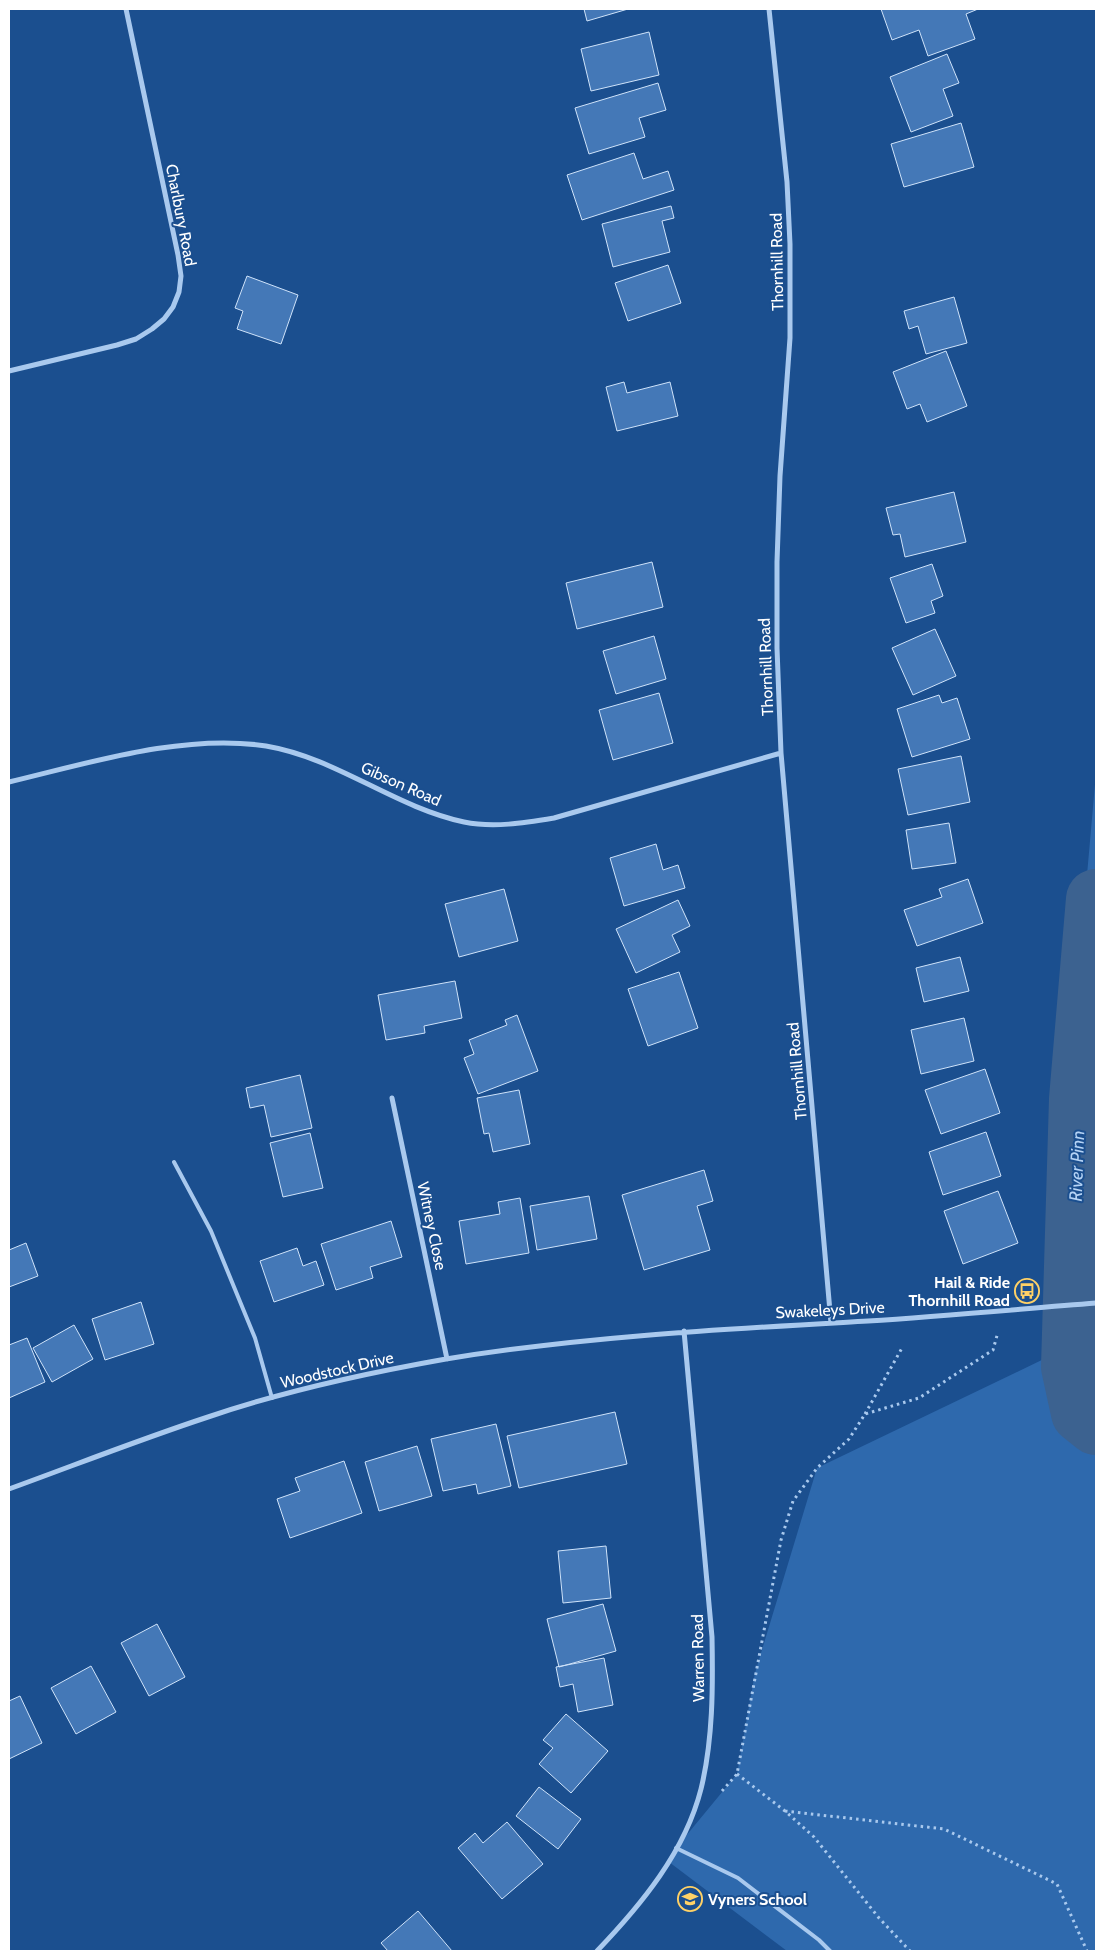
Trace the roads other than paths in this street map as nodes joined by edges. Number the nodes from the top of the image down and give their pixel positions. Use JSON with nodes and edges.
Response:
{"nodes":[{"id":1,"x":126,"y":9,"type":"edge"},
{"id":2,"x":769,"y":9,"type":"edge"},
{"id":3,"x":9,"y":371,"type":"edge"},
{"id":4,"x":781,"y":753,"type":"junction"},
{"id":5,"x":9,"y":782,"type":"edge"},
{"id":6,"x":392,"y":1098,"type":"dead end"},
{"id":7,"x":174,"y":1162,"type":"dead end"},
{"id":8,"x":1096,"y":1303,"type":"edge"},
{"id":9,"x":831,"y":1323,"type":"junction"},
{"id":10,"x":684,"y":1332,"type":"junction"},
{"id":11,"x":447,"y":1359,"type":"junction"},
{"id":12,"x":272,"y":1398,"type":"junction"},
{"id":13,"x":9,"y":1489,"type":"edge"},
{"id":14,"x":676,"y":1848,"type":"junction"},
{"id":15,"x":597,"y":1951,"type":"edge"},
{"id":16,"x":830,"y":1951,"type":"edge"}],
"edges":[{"from":1,"to":3,"type":"street","name":"Charlbury Road"},
{"from":2,"to":4,"type":"street","name":"Thornhill Road"},
{"from":4,"to":5,"type":"street","name":"Gibson Road"},
{"from":4,"to":9,"type":"street","name":"Thornhill Road"},
{"from":6,"to":11,"type":"street","name":"Witney Close"},
{"from":7,"to":12,"type":"lane"},
{"from":8,"to":9,"type":"street","name":"Swakeleys Drive"},
{"from":9,"to":10,"type":"street","name":"Swakeleys Drive"},
{"from":10,"to":11,"type":"street","name":"Woodstock Drive"},
{"from":10,"to":14,"type":"street","name":"Warren Road"},
{"from":11,"to":12,"type":"street","name":"Woodstock Drive"},
{"from":12,"to":13,"type":"street","name":"Woodstock Drive"},
{"from":14,"to":15,"type":"street","name":"Warren Road"},
{"from":14,"to":16,"type":"lane"}]}
